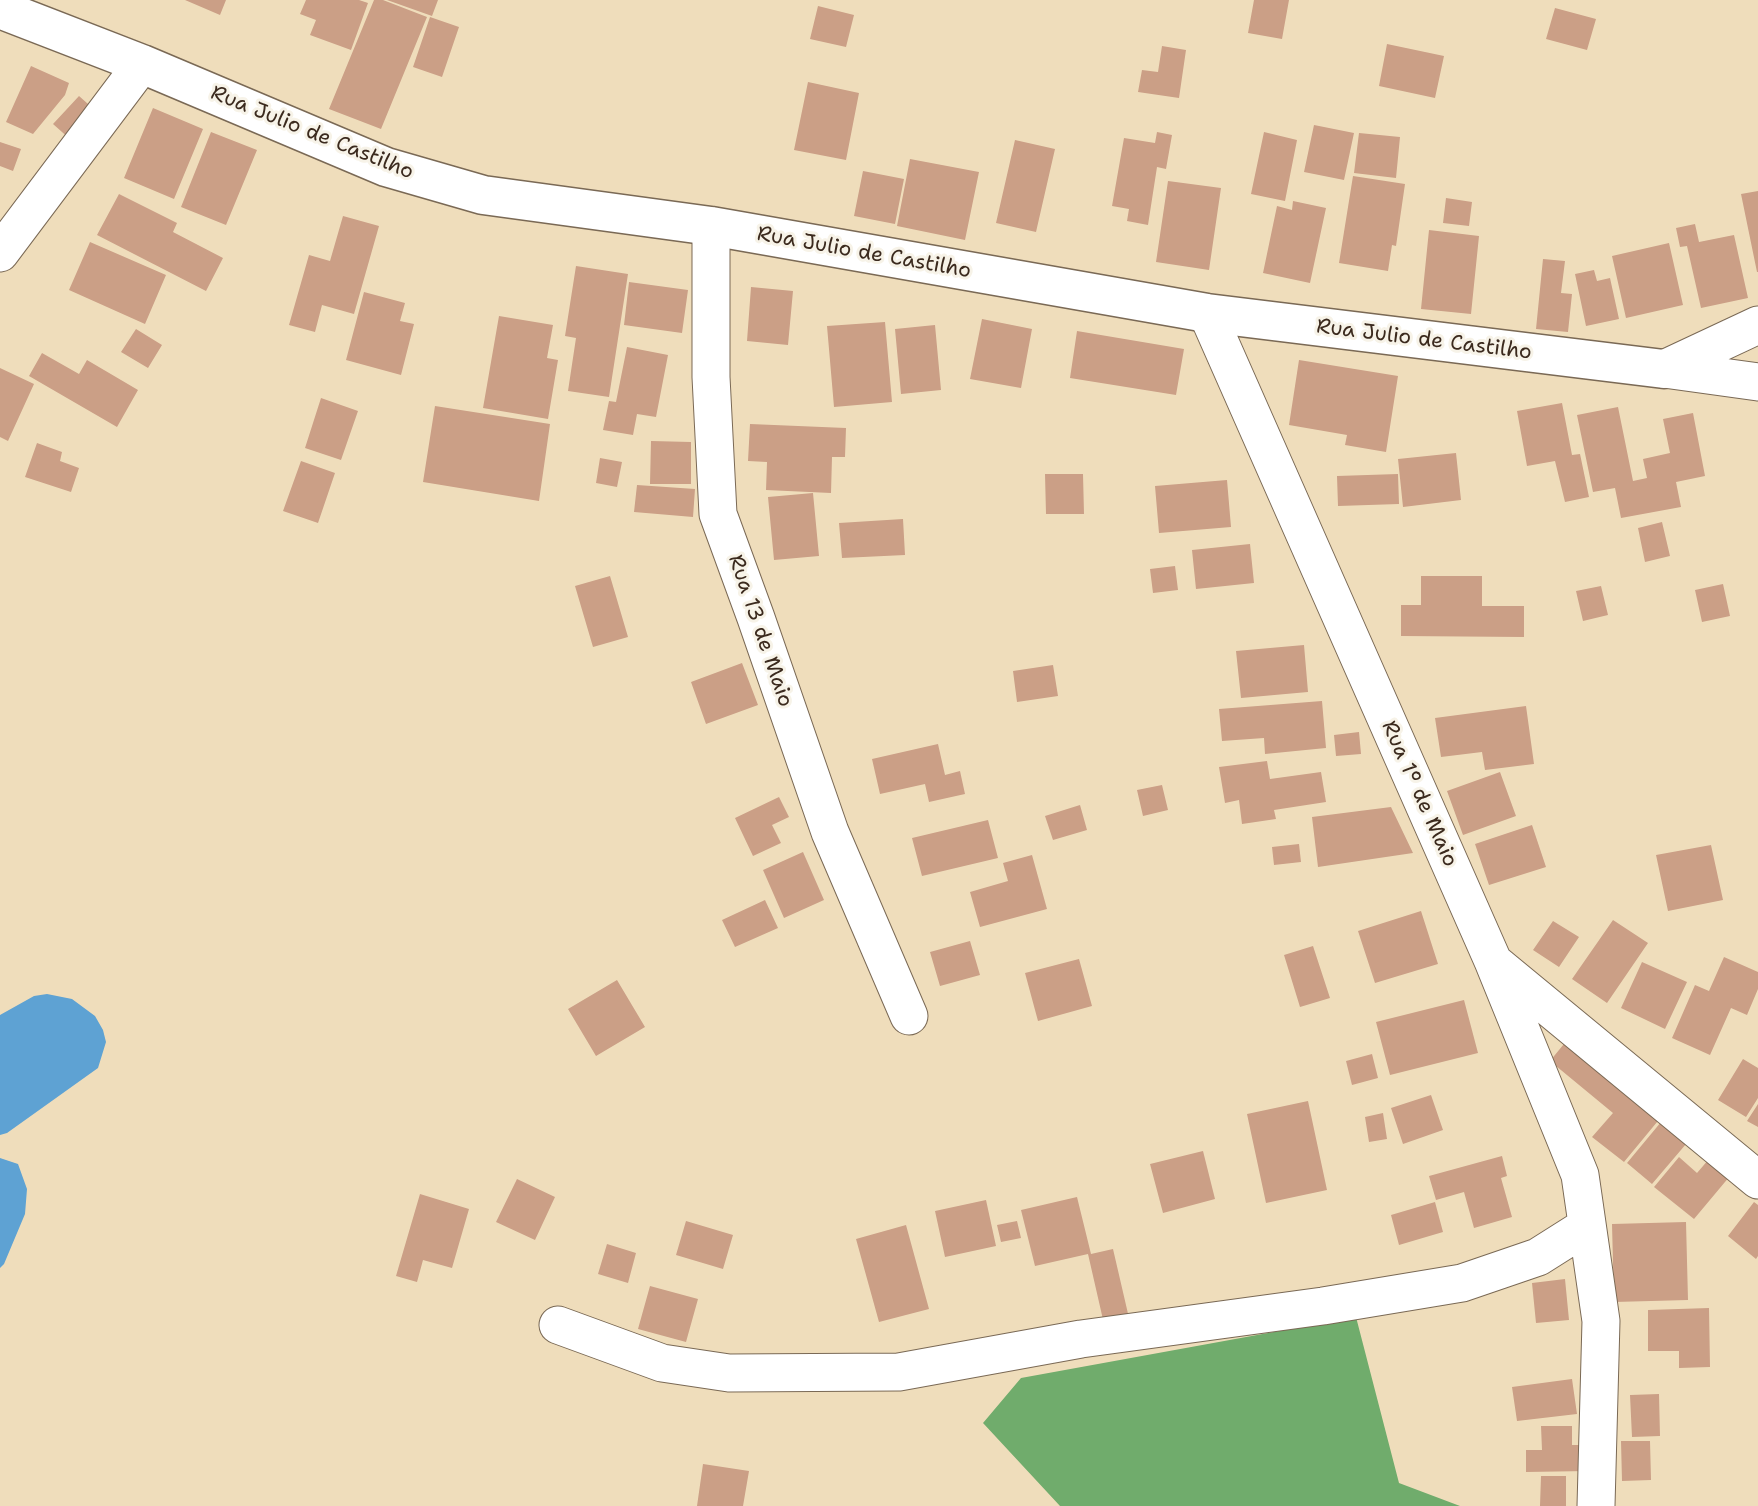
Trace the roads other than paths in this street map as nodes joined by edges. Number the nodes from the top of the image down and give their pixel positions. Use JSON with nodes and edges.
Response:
{"nodes":[{"id":1,"x":0,"y":9,"type":"edge"},
{"id":2,"x":142,"y":64,"type":"junction"},
{"id":3,"x":710,"y":226,"type":"junction"},
{"id":4,"x":0,"y":253,"type":"edge"},
{"id":5,"x":1207,"y":313,"type":"junction"},
{"id":6,"x":1758,"y":325,"type":"edge"},
{"id":7,"x":1664,"y":369,"type":"junction"},
{"id":8,"x":1758,"y":382,"type":"edge"},
{"id":9,"x":1493,"y":961,"type":"junction"},
{"id":10,"x":909,"y":1016,"type":"dead end"},
{"id":11,"x":1758,"y":1180,"type":"edge"},
{"id":12,"x":1587,"y":1226,"type":"junction"},
{"id":13,"x":558,"y":1325,"type":"dead end"},
{"id":14,"x":1596,"y":1506,"type":"edge"}],
"edges":[{"from":1,"to":2,"type":"street","name":"Rua Julio de Castilho"},
{"from":2,"to":3,"type":"street","name":"Rua Julio de Castilho"},
{"from":2,"to":4,"type":"street"},
{"from":3,"to":5,"type":"street","name":"Rua Julio de Castilho"},
{"from":3,"to":10,"type":"street","name":"Rua 13 de Maio"},
{"from":5,"to":7,"type":"street","name":"Rua Julio de Castilho"},
{"from":5,"to":9,"type":"street","name":"Rua 1º de Maio"},
{"from":6,"to":7,"type":"street"},
{"from":7,"to":8,"type":"street","name":"Rua Julio de Castilho"},
{"from":9,"to":11,"type":"street","name":"Rua 1º de Maio"},
{"from":9,"to":12,"type":"street"},
{"from":12,"to":13,"type":"street"},
{"from":12,"to":14,"type":"street"}]}
